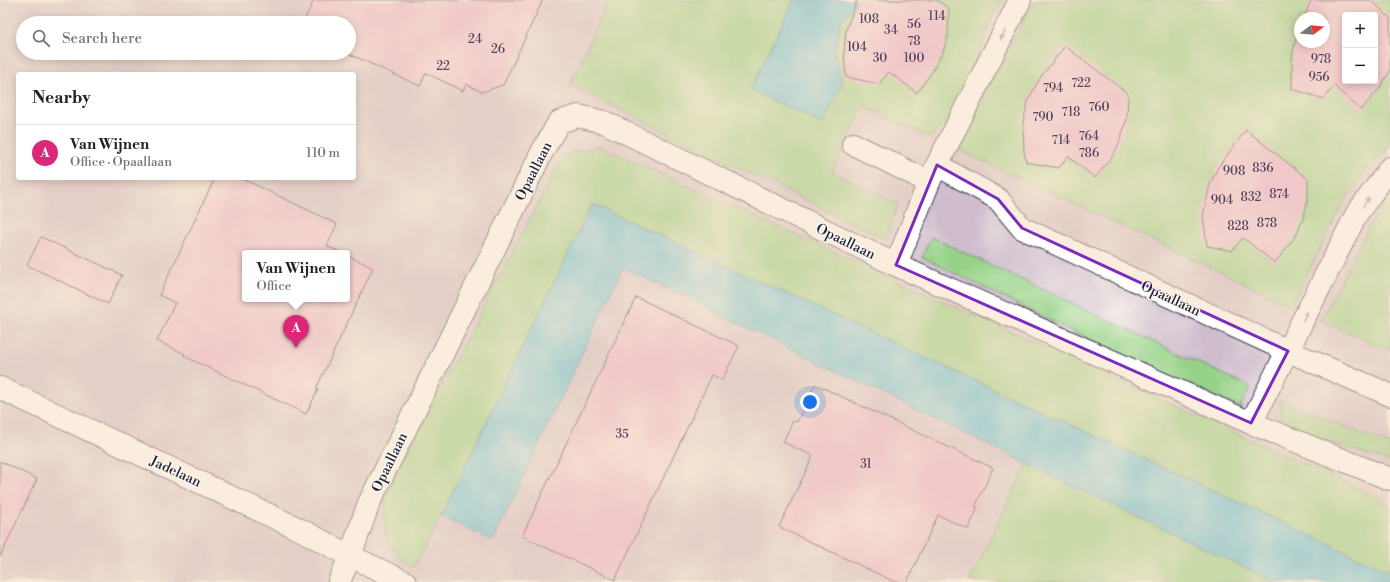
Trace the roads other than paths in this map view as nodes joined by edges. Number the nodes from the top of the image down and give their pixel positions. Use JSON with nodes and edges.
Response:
{"nodes":[{"id":1,"x":1020,"y":0,"type":"edge"},
{"id":2,"x":853,"y":144,"type":"dead end"},
{"id":3,"x":1390,"y":168,"type":"edge"},
{"id":4,"x":933,"y":174,"type":"junction"},
{"id":5,"x":896,"y":265,"type":"junction"},
{"id":6,"x":1288,"y":351,"type":"junction"},
{"id":7,"x":0,"y":388,"type":"edge"},
{"id":8,"x":1390,"y":395,"type":"edge"},
{"id":9,"x":1251,"y":423,"type":"junction"},
{"id":10,"x":1390,"y":479,"type":"edge"},
{"id":11,"x":350,"y":556,"type":"junction"},
{"id":12,"x":339,"y":582,"type":"edge"},
{"id":13,"x":405,"y":582,"type":"edge"}],
"edges":[{"from":1,"to":4,"type":"street","one_way":true},
{"from":2,"to":4,"type":"street","name":"Opaallaan"},
{"from":6,"to":3,"type":"street","one_way":true},
{"from":4,"to":5,"type":"street"},
{"from":4,"to":6,"type":"street","name":"Opaallaan"},
{"from":5,"to":9,"type":"street","name":"Opaallaan"},
{"from":5,"to":11,"type":"street","name":"Opaallaan"},
{"from":6,"to":8,"type":"street","name":"Opaallaan"},
{"from":6,"to":9,"type":"street"},
{"from":7,"to":11,"type":"street","name":"Jadelaan"},
{"from":9,"to":10,"type":"street","name":"Opaallaan"},
{"from":11,"to":12,"type":"street","name":"Opaallaan"},
{"from":11,"to":13,"type":"street"}]}
